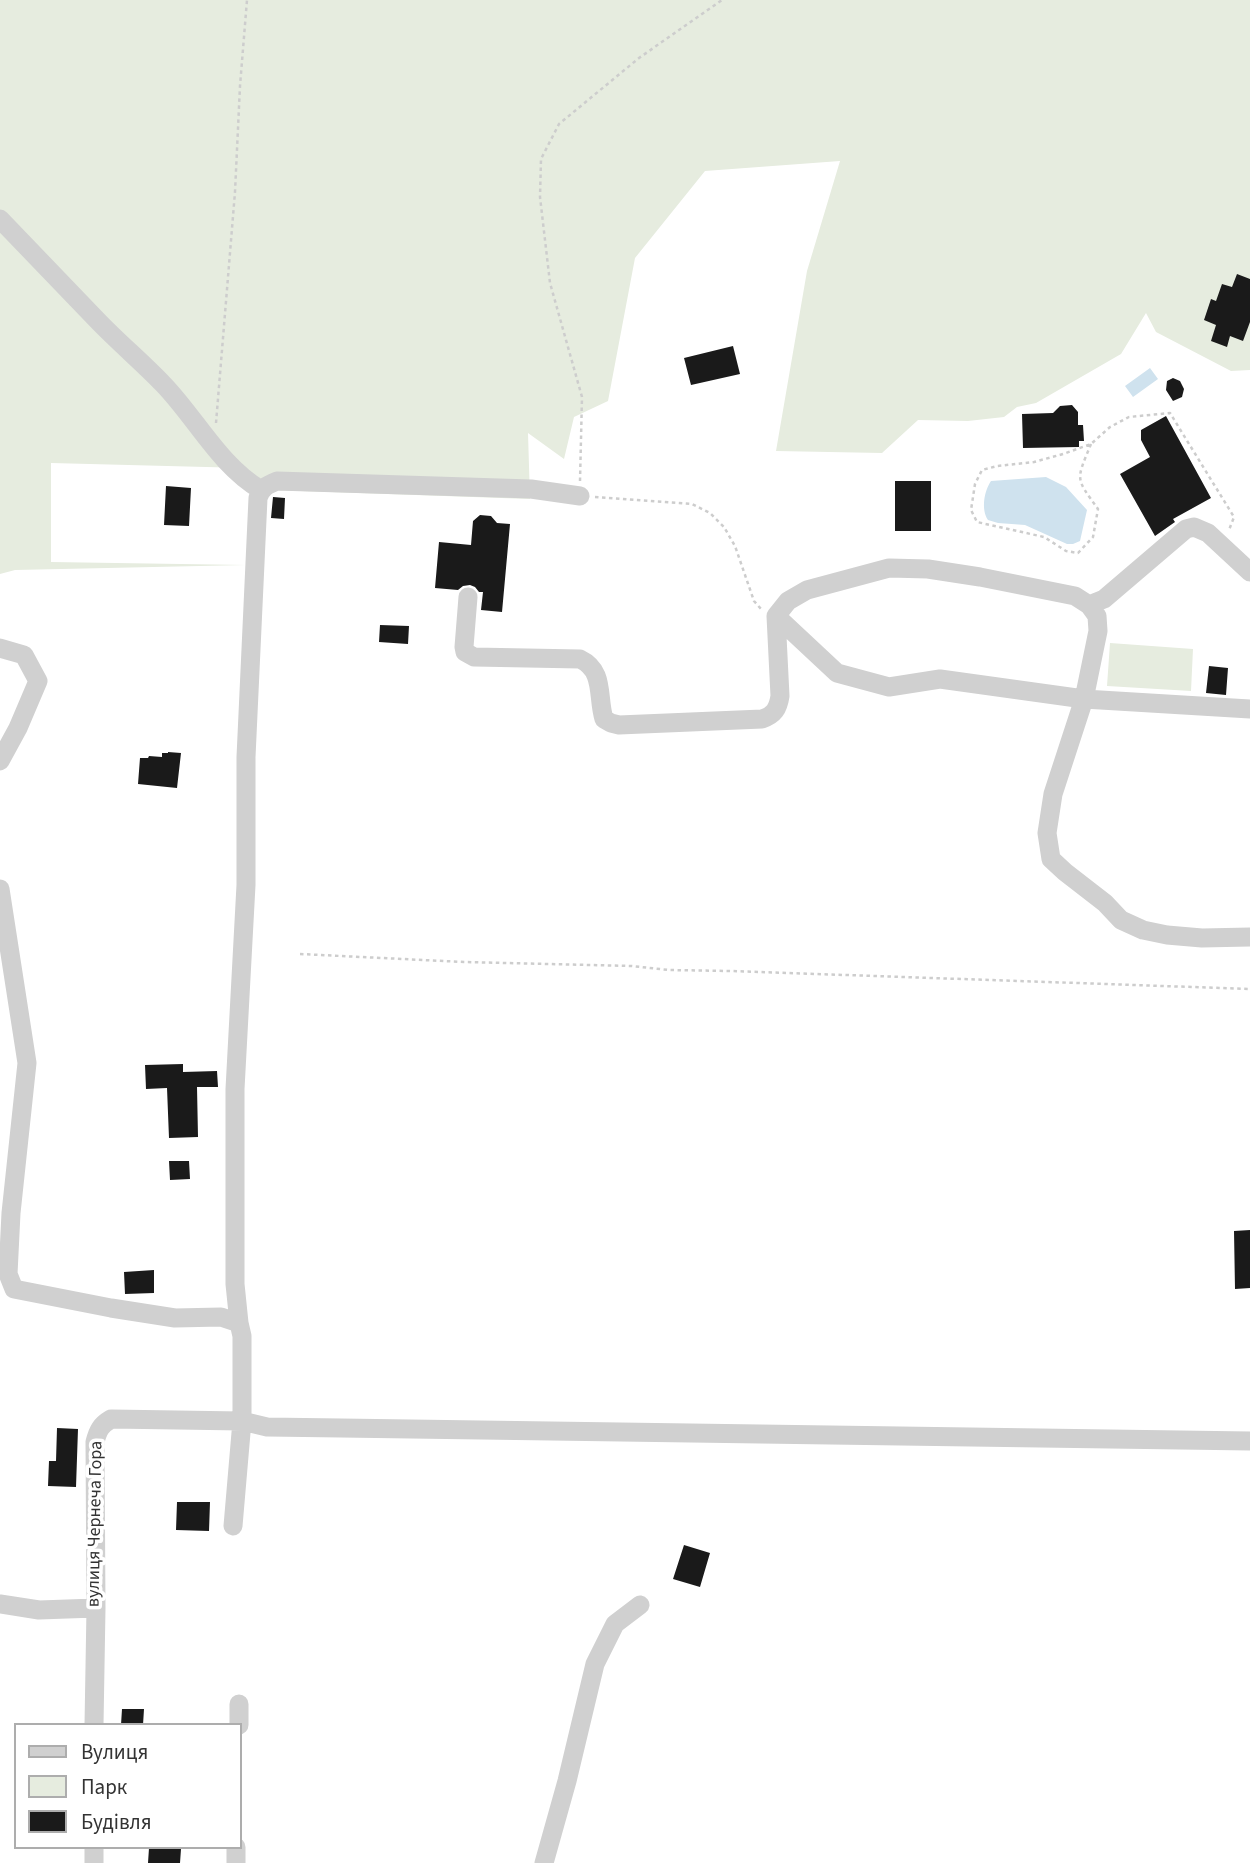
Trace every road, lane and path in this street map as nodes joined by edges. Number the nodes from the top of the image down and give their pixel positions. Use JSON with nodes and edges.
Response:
{"nodes":[{"id":1,"x":247,"y":0,"type":"edge"},
{"id":2,"x":722,"y":0,"type":"edge"},
{"id":3,"x":0,"y":219,"type":"edge"},
{"id":4,"x":1091,"y":444,"type":"junction"},
{"id":5,"x":214,"y":447,"type":"junction"},
{"id":6,"x":261,"y":491,"type":"junction"},
{"id":7,"x":580,"y":496,"type":"junction"},
{"id":8,"x":1222,"y":546,"type":"junction"},
{"id":9,"x":1250,"y":572,"type":"edge"},
{"id":10,"x":468,"y":597,"type":"dead end"},
{"id":11,"x":1089,"y":604,"type":"junction"},
{"id":12,"x":776,"y":616,"type":"junction"},
{"id":13,"x":0,"y":648,"type":"edge"},
{"id":14,"x":1084,"y":699,"type":"junction"},
{"id":15,"x":1250,"y":709,"type":"edge"},
{"id":16,"x":0,"y":761,"type":"edge"},
{"id":17,"x":0,"y":889,"type":"edge"},
{"id":18,"x":1250,"y":937,"type":"edge"},
{"id":19,"x":300,"y":954,"type":"dead end"},
{"id":20,"x":1250,"y":989,"type":"edge"},
{"id":21,"x":239,"y":1323,"type":"junction"},
{"id":22,"x":242,"y":1421,"type":"junction"},
{"id":23,"x":1250,"y":1441,"type":"edge"},
{"id":24,"x":233,"y":1526,"type":"dead end"},
{"id":25,"x":0,"y":1604,"type":"edge"},
{"id":26,"x":640,"y":1605,"type":"dead end"},
{"id":27,"x":96,"y":1608,"type":"junction"},
{"id":28,"x":239,"y":1704,"type":"dead end"},
{"id":29,"x":94,"y":1723,"type":"edge"},
{"id":30,"x":239,"y":1723,"type":"edge"},
{"id":31,"x":544,"y":1863,"type":"edge"}],
"edges":[{"from":1,"to":5,"type":"path"},
{"from":2,"to":7,"type":"path"},
{"from":3,"to":5,"type":"street"},
{"from":4,"to":4,"type":"path"},
{"from":4,"to":8,"type":"path"},
{"from":5,"to":6,"type":"street"},
{"from":6,"to":7,"type":"street"},
{"from":6,"to":21,"type":"street"},
{"from":7,"to":12,"type":"path"},
{"from":8,"to":9,"type":"street"},
{"from":8,"to":11,"type":"street"},
{"from":10,"to":12,"type":"street"},
{"from":11,"to":12,"type":"street"},
{"from":11,"to":14,"type":"street"},
{"from":12,"to":14,"type":"street"},
{"from":13,"to":16,"type":"street"},
{"from":14,"to":15,"type":"street"},
{"from":14,"to":18,"type":"street"},
{"from":17,"to":21,"type":"street"},
{"from":19,"to":20,"type":"path"},
{"from":21,"to":22,"type":"street"},
{"from":22,"to":23,"type":"street","name":"вулиця Чернеча Гора"},
{"from":22,"to":24,"type":"street"},
{"from":22,"to":27,"type":"street","name":"вулиця Чернеча Гора"},
{"from":25,"to":27,"type":"street"},
{"from":26,"to":31,"type":"street"},
{"from":27,"to":29,"type":"street","name":"вулиця Чернеча Гора"},
{"from":28,"to":30,"type":"street"}]}
